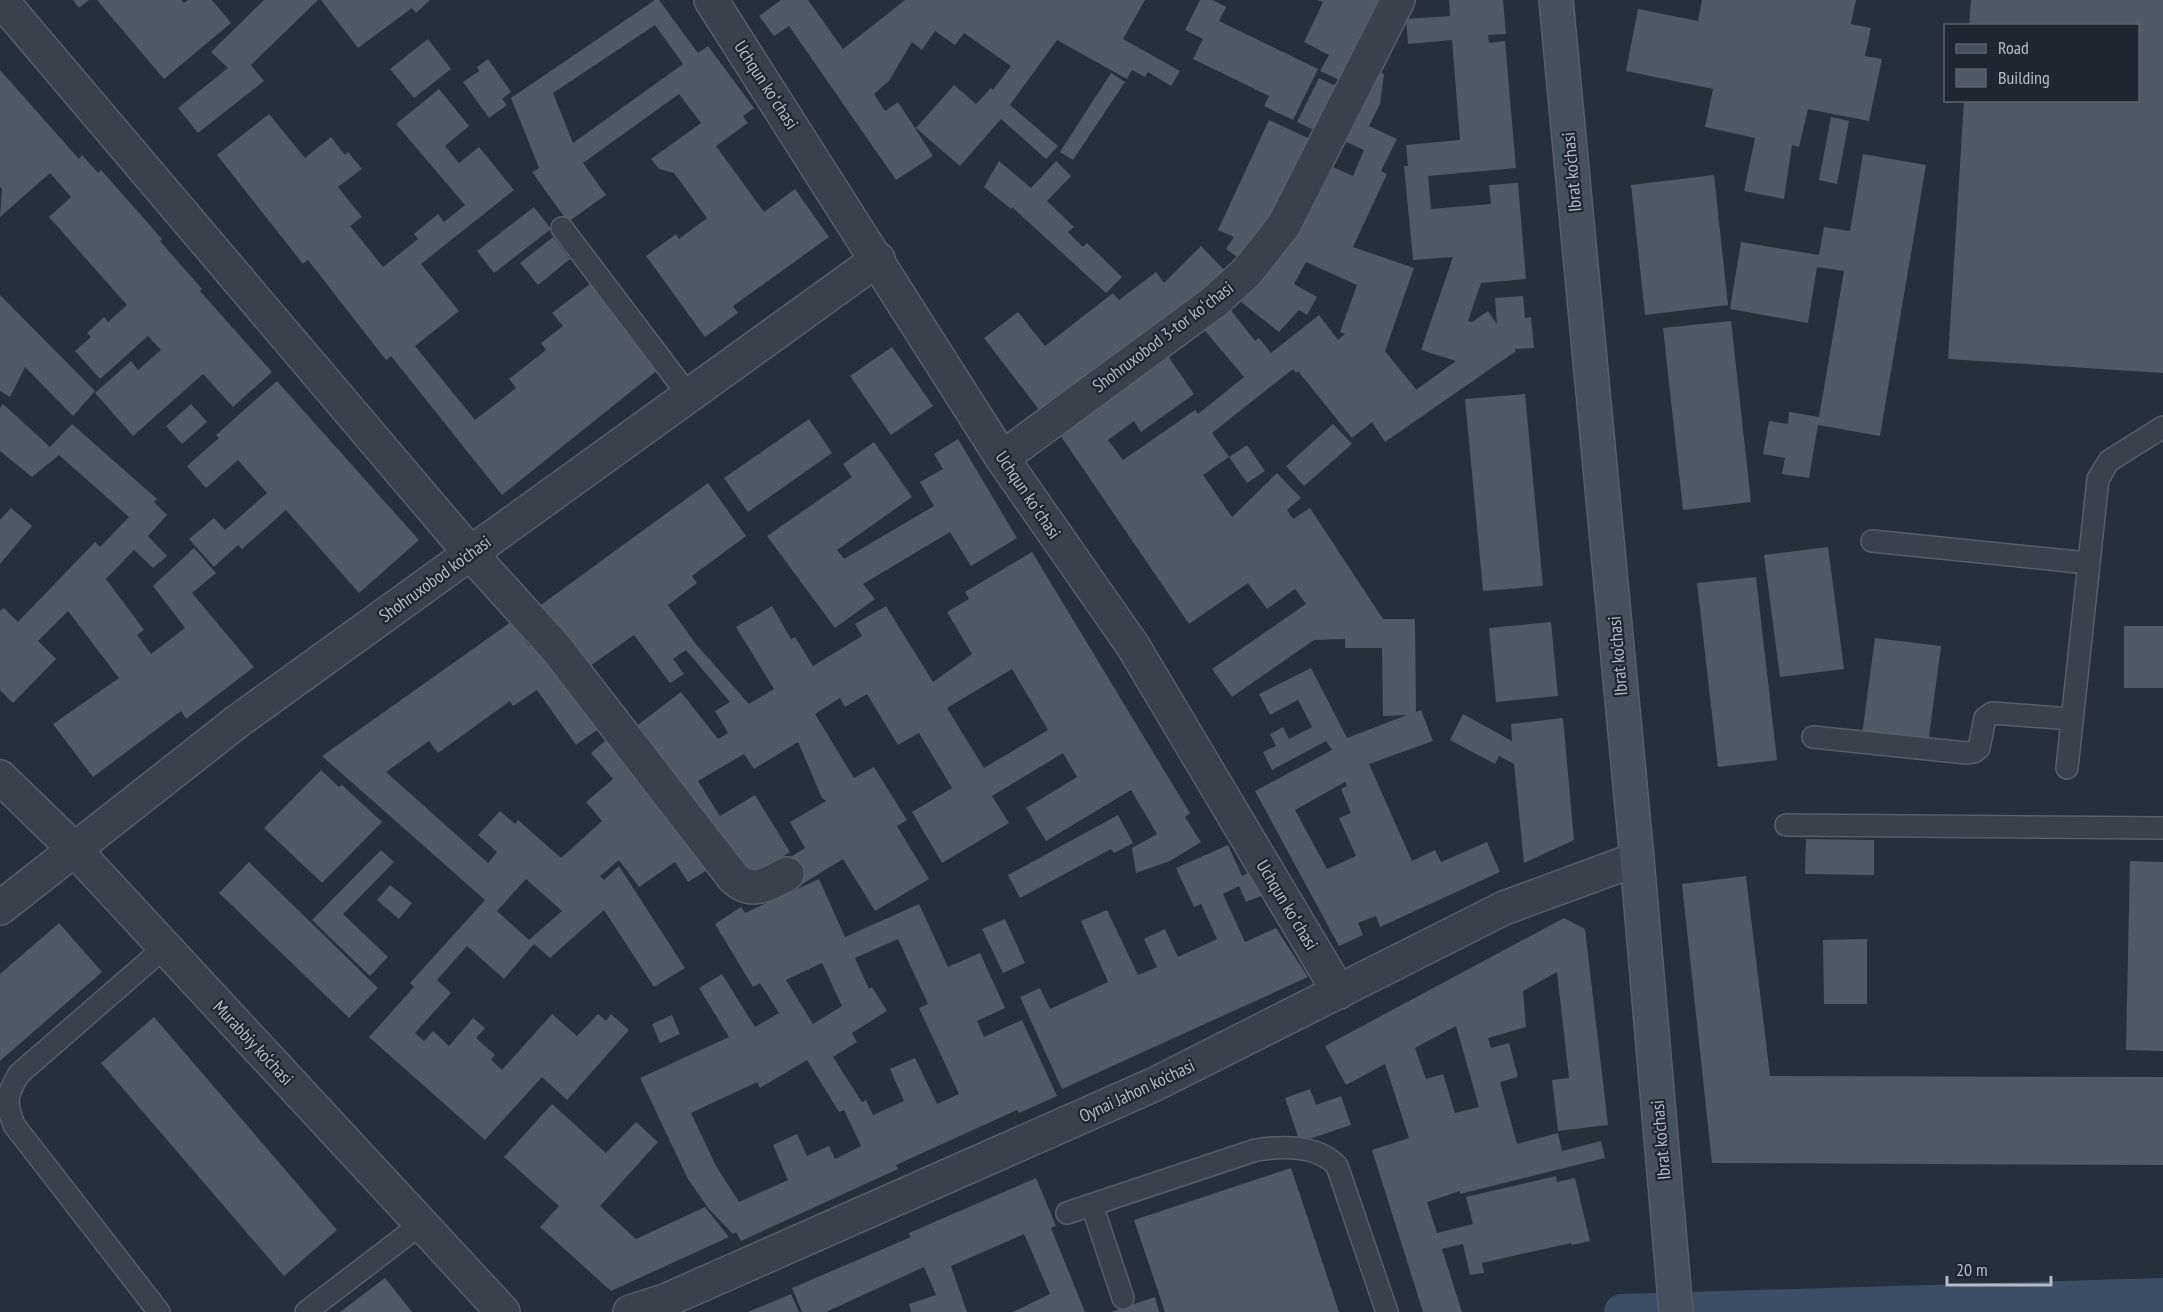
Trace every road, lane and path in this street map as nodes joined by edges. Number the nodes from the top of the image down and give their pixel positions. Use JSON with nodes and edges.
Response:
{"nodes":[{"id":1,"x":0,"y":0,"type":"edge"},
{"id":2,"x":711,"y":0,"type":"edge"},
{"id":3,"x":1398,"y":0,"type":"edge"},
{"id":4,"x":1556,"y":0,"type":"edge"},
{"id":5,"x":562,"y":228,"type":"dead end"},
{"id":6,"x":878,"y":259,"type":"junction"},
{"id":7,"x":689,"y":396,"type":"junction"},
{"id":8,"x":2163,"y":427,"type":"edge"},
{"id":9,"x":1002,"y":458,"type":"junction"},
{"id":10,"x":1872,"y":541,"type":"dead end"},
{"id":11,"x":471,"y":554,"type":"junction"},
{"id":12,"x":2088,"y":563,"type":"junction"},
{"id":13,"x":2072,"y":718,"type":"junction"},
{"id":14,"x":1813,"y":737,"type":"dead end"},
{"id":15,"x":2067,"y":768,"type":"dead end"},
{"id":16,"x":0,"y":777,"type":"edge"},
{"id":17,"x":1786,"y":825,"type":"dead end"},
{"id":18,"x":2163,"y":828,"type":"edge"},
{"id":19,"x":74,"y":849,"type":"junction"},
{"id":20,"x":1637,"y":859,"type":"junction"},
{"id":21,"x":787,"y":874,"type":"dead end"},
{"id":22,"x":0,"y":908,"type":"edge"},
{"id":23,"x":165,"y":948,"type":"junction"},
{"id":24,"x":1339,"y":992,"type":"junction"},
{"id":25,"x":1092,"y":1205,"type":"junction"},
{"id":26,"x":1067,"y":1213,"type":"dead end"},
{"id":27,"x":421,"y":1224,"type":"junction"},
{"id":28,"x":1123,"y":1298,"type":"dead end"},
{"id":29,"x":159,"y":1312,"type":"edge"},
{"id":30,"x":306,"y":1312,"type":"edge"},
{"id":31,"x":503,"y":1312,"type":"edge"},
{"id":32,"x":630,"y":1312,"type":"edge"},
{"id":33,"x":1387,"y":1312,"type":"edge"},
{"id":34,"x":1676,"y":1312,"type":"edge"}],
"edges":[{"from":1,"to":11,"type":"street"},
{"from":2,"to":6,"type":"street","name":"Uchqun koʻchasi"},
{"from":3,"to":9,"type":"street","name":"Shohruxobod 3-tor koʻchasi"},
{"from":4,"to":20,"type":"main road","name":"Ibrat ko'chasi"},
{"from":5,"to":7,"type":"lane"},
{"from":6,"to":7,"type":"street","name":"Shohruxobod ko'chasi"},
{"from":6,"to":9,"type":"street","name":"Uchqun koʻchasi"},
{"from":7,"to":11,"type":"street","name":"Shohruxobod ko'chasi"},
{"from":8,"to":12,"type":"lane"},
{"from":9,"to":24,"type":"street","name":"Uchqun koʻchasi"},
{"from":10,"to":12,"type":"lane"},
{"from":11,"to":19,"type":"street","name":"Shohruxobod ko'chasi"},
{"from":11,"to":21,"type":"street"},
{"from":12,"to":13,"type":"lane"},
{"from":13,"to":14,"type":"lane"},
{"from":13,"to":15,"type":"lane"},
{"from":16,"to":19,"type":"street","name":"Murabbiy ko‘chasi"},
{"from":17,"to":18,"type":"lane"},
{"from":19,"to":22,"type":"street","name":"Shohruxobod ko'chasi"},
{"from":19,"to":23,"type":"street","name":"Murabbiy ko‘chasi"},
{"from":20,"to":24,"type":"street","name":"Oynai Jahon ko‘chasi"},
{"from":20,"to":34,"type":"main road","name":"Ibrat ko'chasi"},
{"from":23,"to":27,"type":"street","name":"Murabbiy ko‘chasi"},
{"from":23,"to":29,"type":"lane"},
{"from":24,"to":32,"type":"street","name":"Oynai Jahon ko‘chasi"},
{"from":25,"to":26,"type":"lane"},
{"from":25,"to":28,"type":"lane"},
{"from":25,"to":33,"type":"lane"},
{"from":27,"to":30,"type":"lane"},
{"from":27,"to":31,"type":"street","name":"Murabbiy ko‘chasi"}]}
